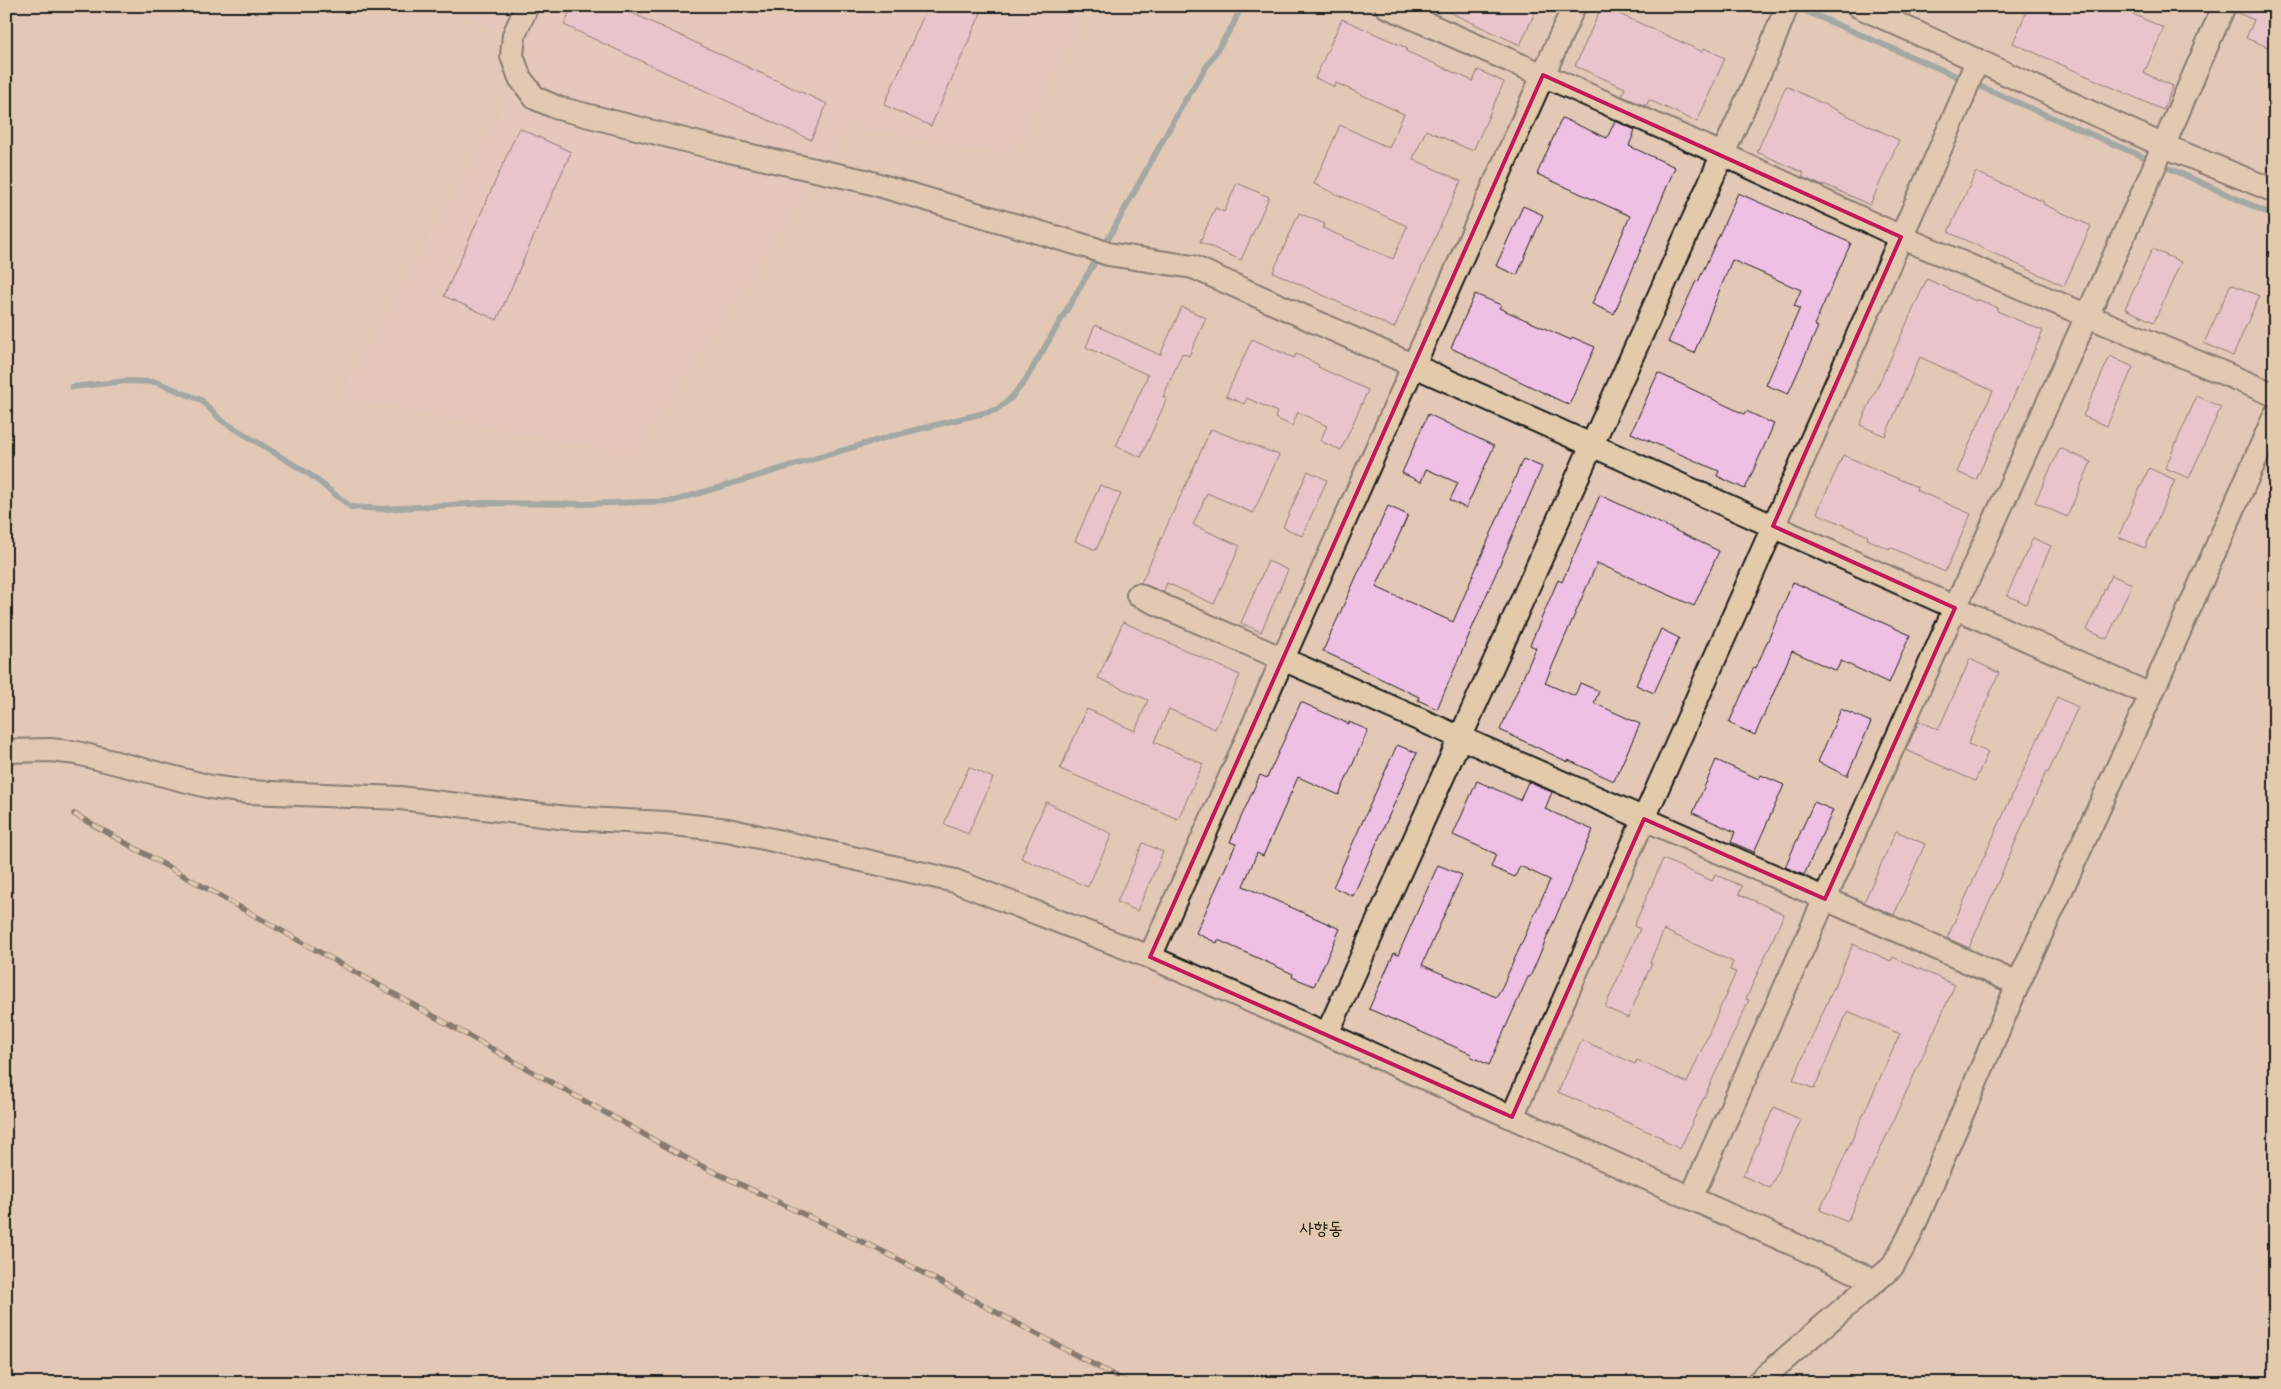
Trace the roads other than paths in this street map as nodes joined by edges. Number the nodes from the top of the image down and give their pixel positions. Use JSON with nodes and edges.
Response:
{"nodes":[{"id":1,"x":527,"y":6,"type":"edge"},
{"id":2,"x":1386,"y":6,"type":"edge"},
{"id":3,"x":1574,"y":6,"type":"edge"},
{"id":4,"x":1858,"y":6,"type":"edge"},
{"id":5,"x":2224,"y":6,"type":"edge"},
{"id":6,"x":1884,"y":12,"type":"edge"},
{"id":7,"x":1783,"y":14,"type":"edge"},
{"id":8,"x":1543,"y":74,"type":"junction"},
{"id":9,"x":1968,"y":84,"type":"junction"},
{"id":10,"x":1722,"y":154,"type":"junction"},
{"id":11,"x":2154,"y":166,"type":"junction"},
{"id":12,"x":2275,"y":191,"type":"edge"},
{"id":13,"x":1901,"y":237,"type":"junction"},
{"id":14,"x":2088,"y":316,"type":"junction"},
{"id":15,"x":1414,"y":365,"type":"junction"},
{"id":16,"x":2275,"y":395,"type":"edge"},
{"id":17,"x":2275,"y":415,"type":"edge"},
{"id":18,"x":1592,"y":445,"type":"junction"},
{"id":19,"x":1773,"y":526,"type":"junction"},
{"id":20,"x":1138,"y":595,"type":"dead end"},
{"id":21,"x":1955,"y":608,"type":"junction"},
{"id":22,"x":1283,"y":659,"type":"junction"},
{"id":23,"x":2151,"y":695,"type":"junction"},
{"id":24,"x":1460,"y":738,"type":"junction"},
{"id":25,"x":6,"y":751,"type":"edge"},
{"id":26,"x":1644,"y":819,"type":"junction"},
{"id":27,"x":1825,"y":899,"type":"junction"},
{"id":28,"x":1150,"y":958,"type":"junction"},
{"id":29,"x":2018,"y":984,"type":"junction"},
{"id":30,"x":1327,"y":1034,"type":"junction"},
{"id":31,"x":1512,"y":1117,"type":"junction"},
{"id":32,"x":1691,"y":1198,"type":"junction"},
{"id":33,"x":1875,"y":1281,"type":"junction"},
{"id":34,"x":1756,"y":1383,"type":"edge"}],
"edges":[{"from":1,"to":15,"type":"street"},
{"from":2,"to":8,"type":"street"},
{"from":3,"to":8,"type":"street"},
{"from":4,"to":6,"type":"street"},
{"from":5,"to":11,"type":"street"},
{"from":6,"to":9,"type":"street"},
{"from":7,"to":10,"type":"street"},
{"from":8,"to":10,"type":"street"},
{"from":8,"to":15,"type":"street"},
{"from":9,"to":11,"type":"street"},
{"from":9,"to":13,"type":"street"},
{"from":10,"to":13,"type":"street"},
{"from":10,"to":18,"type":"street"},
{"from":11,"to":12,"type":"street"},
{"from":11,"to":14,"type":"street"},
{"from":13,"to":14,"type":"street"},
{"from":13,"to":19,"type":"street"},
{"from":14,"to":16,"type":"street"},
{"from":14,"to":21,"type":"street"},
{"from":15,"to":18,"type":"street"},
{"from":15,"to":22,"type":"street"},
{"from":17,"to":23,"type":"street"},
{"from":18,"to":19,"type":"street"},
{"from":18,"to":24,"type":"street"},
{"from":19,"to":21,"type":"street"},
{"from":19,"to":26,"type":"street"},
{"from":20,"to":22,"type":"street"},
{"from":21,"to":23,"type":"street"},
{"from":21,"to":27,"type":"street"},
{"from":22,"to":24,"type":"street"},
{"from":22,"to":28,"type":"street"},
{"from":23,"to":29,"type":"street"},
{"from":24,"to":26,"type":"street"},
{"from":24,"to":30,"type":"street"},
{"from":25,"to":28,"type":"street"},
{"from":26,"to":27,"type":"street"},
{"from":26,"to":31,"type":"street"},
{"from":27,"to":29,"type":"street"},
{"from":27,"to":32,"type":"street"},
{"from":28,"to":30,"type":"street"},
{"from":29,"to":33,"type":"street"},
{"from":30,"to":31,"type":"street"},
{"from":31,"to":32,"type":"street"},
{"from":32,"to":33,"type":"street"},
{"from":33,"to":34,"type":"street"}]}
